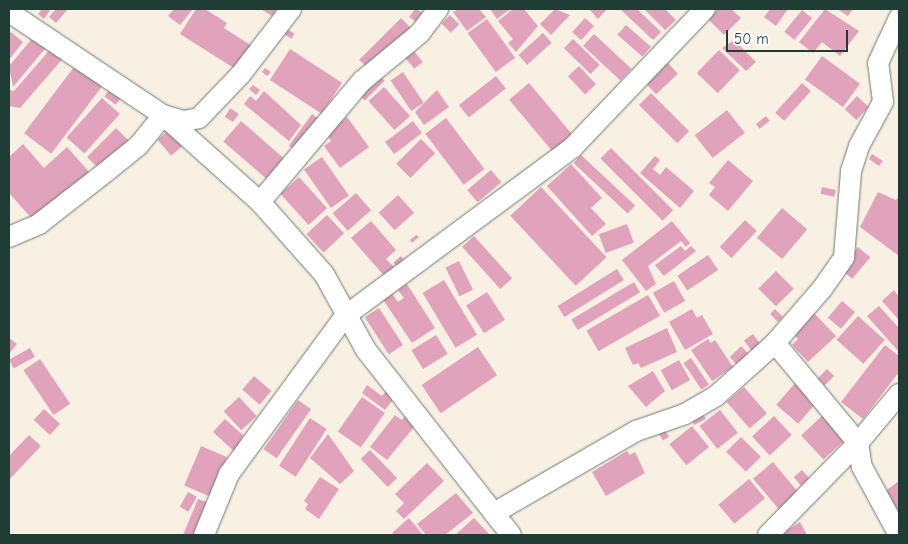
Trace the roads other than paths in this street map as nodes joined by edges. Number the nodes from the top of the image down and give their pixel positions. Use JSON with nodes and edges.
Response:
{"nodes":[{"id":1,"x":291,"y":9,"type":"edge"},
{"id":2,"x":438,"y":9,"type":"edge"},
{"id":3,"x":705,"y":9,"type":"edge"},
{"id":4,"x":9,"y":12,"type":"edge"},
{"id":5,"x":899,"y":18,"type":"edge"},
{"id":6,"x":163,"y":116,"type":"junction"},
{"id":7,"x":260,"y":202,"type":"junction"},
{"id":8,"x":11,"y":230,"type":"edge"},
{"id":9,"x":345,"y":316,"type":"junction"},
{"id":10,"x":774,"y":343,"type":"junction"},
{"id":11,"x":899,"y":394,"type":"edge"},
{"id":12,"x":858,"y":443,"type":"junction"},
{"id":13,"x":494,"y":513,"type":"junction"},
{"id":14,"x":204,"y":535,"type":"edge"},
{"id":15,"x":511,"y":535,"type":"edge"},
{"id":16,"x":768,"y":535,"type":"edge"},
{"id":17,"x":899,"y":535,"type":"edge"}],
"edges":[{"from":1,"to":6,"type":"street"},
{"from":2,"to":7,"type":"street"},
{"from":3,"to":9,"type":"street"},
{"from":4,"to":6,"type":"street"},
{"from":5,"to":10,"type":"street"},
{"from":6,"to":7,"type":"street"},
{"from":6,"to":8,"type":"street"},
{"from":7,"to":9,"type":"street"},
{"from":9,"to":13,"type":"street"},
{"from":9,"to":14,"type":"street"},
{"from":10,"to":12,"type":"street"},
{"from":10,"to":13,"type":"street"},
{"from":11,"to":12,"type":"street"},
{"from":12,"to":16,"type":"street"},
{"from":12,"to":17,"type":"street"},
{"from":13,"to":15,"type":"street"}]}
